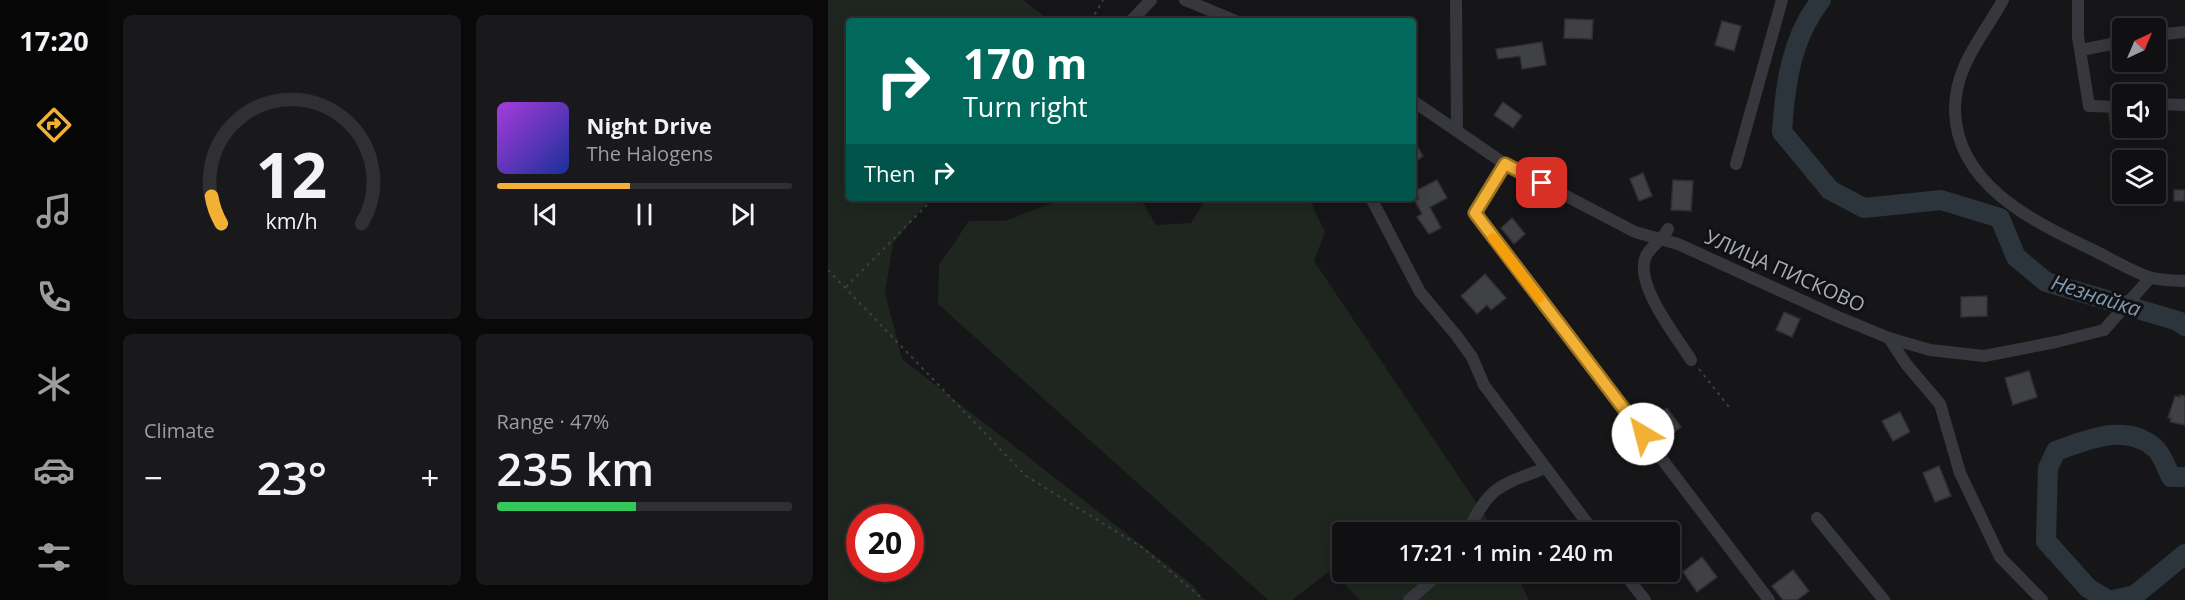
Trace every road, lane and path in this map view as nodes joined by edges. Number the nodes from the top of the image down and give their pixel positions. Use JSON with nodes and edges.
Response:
{"nodes":[{"id":1,"x":1103,"y":0,"type":"edge"},
{"id":2,"x":1150,"y":0,"type":"edge"},
{"id":3,"x":1185,"y":0,"type":"edge"},
{"id":4,"x":1456,"y":0,"type":"edge"},
{"id":5,"x":1782,"y":0,"type":"edge"},
{"id":6,"x":2002,"y":0,"type":"edge"},
{"id":7,"x":2078,"y":0,"type":"edge"},
{"id":8,"x":1093,"y":18,"type":"edge"},
{"id":9,"x":1134,"y":18,"type":"edge"},
{"id":10,"x":1229,"y":18,"type":"edge"},
{"id":11,"x":2185,"y":32,"type":"edge"},
{"id":12,"x":2166,"y":34,"type":"edge"},
{"id":13,"x":2112,"y":44,"type":"edge"},
{"id":14,"x":2081,"y":50,"type":"junction"},
{"id":15,"x":1416,"y":103,"type":"edge"},
{"id":16,"x":2166,"y":104,"type":"edge"},
{"id":17,"x":2185,"y":105,"type":"edge"},
{"id":18,"x":2112,"y":107,"type":"edge"},
{"id":19,"x":1457,"y":131,"type":"junction"},
{"id":20,"x":1505,"y":164,"type":"junction"},
{"id":21,"x":1736,"y":165,"type":"dead end"},
{"id":22,"x":931,"y":201,"type":"edge"},
{"id":23,"x":1373,"y":201,"type":"edge"},
{"id":24,"x":1665,"y":234,"type":"junction"},
{"id":25,"x":828,"y":270,"type":"edge"},
{"id":26,"x":2150,"y":278,"type":"junction"},
{"id":27,"x":2185,"y":281,"type":"edge"},
{"id":28,"x":846,"y":288,"type":"junction"},
{"id":29,"x":1889,"y":338,"type":"junction"},
{"id":30,"x":1691,"y":360,"type":"joint"},
{"id":31,"x":1729,"y":407,"type":"dead end"},
{"id":32,"x":1546,"y":468,"type":"junction"},
{"id":33,"x":1817,"y":518,"type":"dead end"},
{"id":34,"x":1472,"y":522,"type":"edge"},
{"id":35,"x":1586,"y":522,"type":"edge"},
{"id":36,"x":1430,"y":582,"type":"edge"},
{"id":37,"x":1631,"y":582,"type":"edge"},
{"id":38,"x":1204,"y":600,"type":"edge"},
{"id":39,"x":1409,"y":600,"type":"edge"},
{"id":40,"x":1645,"y":600,"type":"edge"},
{"id":41,"x":1769,"y":600,"type":"edge"},
{"id":42,"x":1884,"y":600,"type":"edge"},
{"id":43,"x":2042,"y":600,"type":"edge"}],
"edges":[{"from":1,"to":8,"type":"path"},
{"from":2,"to":9,"type":"street"},
{"from":3,"to":10,"type":"street"},
{"from":4,"to":19,"type":"street"},
{"from":5,"to":21,"type":"street"},
{"from":6,"to":26,"type":"street"},
{"from":7,"to":14,"type":"street"},
{"from":11,"to":12,"type":"street"},
{"from":13,"to":14,"type":"street"},
{"from":14,"to":18,"type":"street"},
{"from":15,"to":19,"type":"street","name":"УЛИЦА ПИСКОВО"},
{"from":16,"to":17,"type":"street"},
{"from":19,"to":20,"type":"street","name":"УЛИЦА ПИСКОВО"},
{"from":20,"to":24,"type":"street","name":"УЛИЦА ПИСКОВО"},
{"from":20,"to":41,"type":"street"},
{"from":22,"to":28,"type":"path"},
{"from":23,"to":32,"type":"street"},
{"from":24,"to":29,"type":"street","name":"УЛИЦА ПИСКОВО"},
{"from":24,"to":30,"type":"street"},
{"from":25,"to":28,"type":"path"},
{"from":26,"to":27,"type":"street"},
{"from":26,"to":29,"type":"street","name":"УЛИЦА ПИСКОВО"},
{"from":28,"to":38,"type":"path"},
{"from":29,"to":43,"type":"street"},
{"from":30,"to":31,"type":"path"},
{"from":32,"to":34,"type":"street"},
{"from":32,"to":35,"type":"street"},
{"from":33,"to":42,"type":"street"},
{"from":36,"to":39,"type":"street"},
{"from":37,"to":40,"type":"street"}]}
